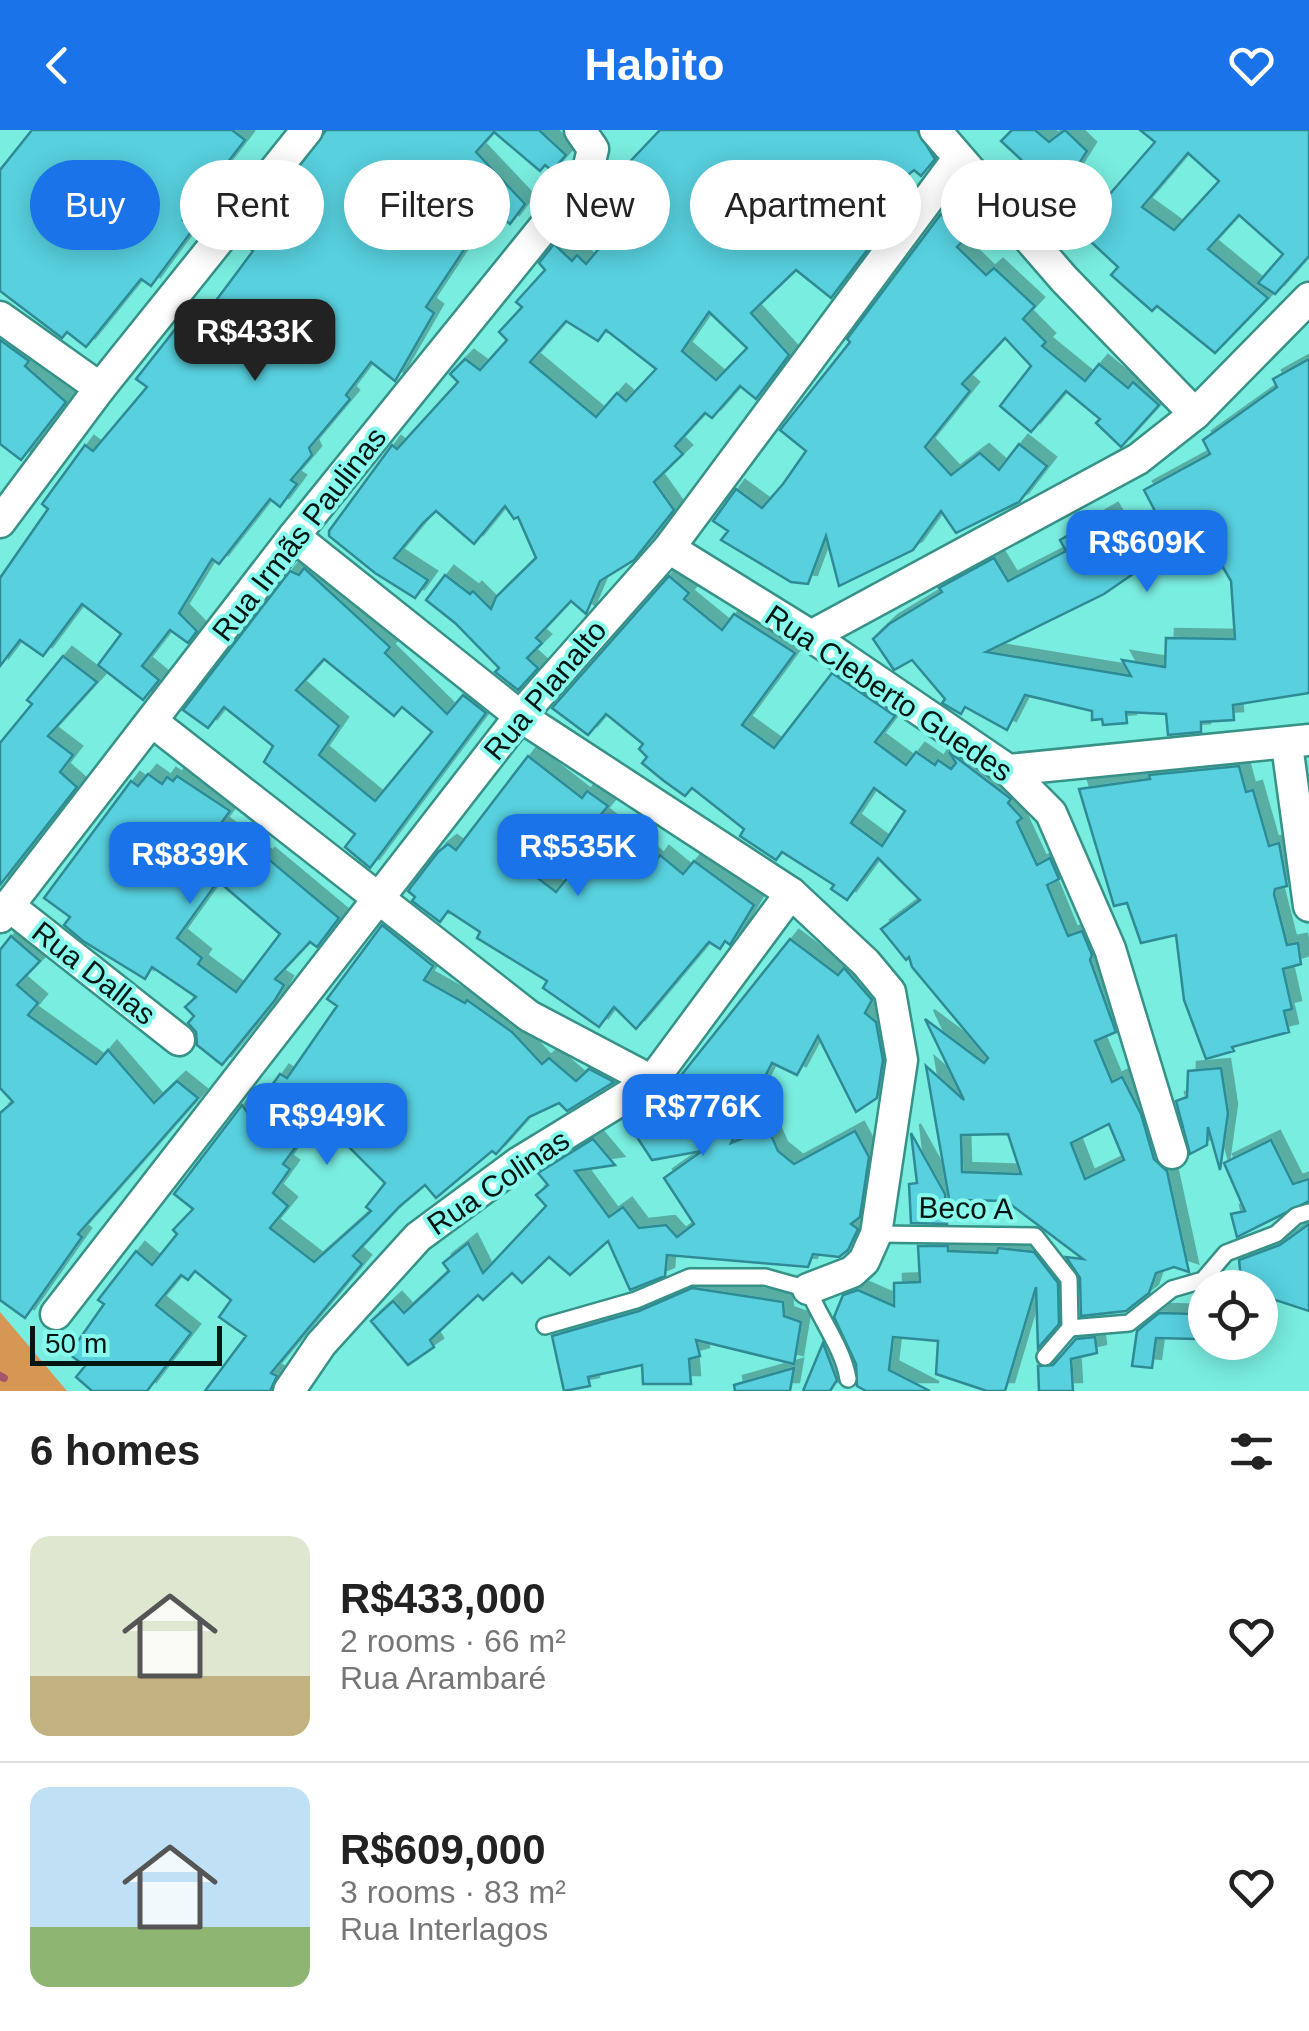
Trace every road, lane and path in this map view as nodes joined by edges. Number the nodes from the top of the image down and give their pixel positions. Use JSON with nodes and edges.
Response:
{"nodes":[{"id":1,"x":306,"y":130,"type":"edge"},
{"id":2,"x":935,"y":130,"type":"edge"},
{"id":3,"x":586,"y":139,"type":"edge"},
{"id":4,"x":958,"y":159,"type":"junction"},
{"id":5,"x":1309,"y":298,"type":"edge"},
{"id":6,"x":0,"y":318,"type":"edge"},
{"id":7,"x":100,"y":388,"type":"junction"},
{"id":8,"x":1195,"y":414,"type":"junction"},
{"id":9,"x":0,"y":522,"type":"edge"},
{"id":10,"x":294,"y":536,"type":"junction"},
{"id":11,"x":669,"y":548,"type":"junction"},
{"id":12,"x":811,"y":636,"type":"junction"},
{"id":13,"x":520,"y":716,"type":"junction"},
{"id":14,"x":154,"y":722,"type":"junction"},
{"id":15,"x":1298,"y":742,"type":"edge"},
{"id":16,"x":1008,"y":770,"type":"junction"},
{"id":17,"x":791,"y":893,"type":"junction"},
{"id":18,"x":1308,"y":894,"type":"edge"},
{"id":19,"x":376,"y":900,"type":"junction"},
{"id":20,"x":4,"y":912,"type":"edge"},
{"id":21,"x":179,"y":1040,"type":"dead end"},
{"id":22,"x":652,"y":1082,"type":"junction"},
{"id":23,"x":1172,"y":1153,"type":"dead end"},
{"id":24,"x":1309,"y":1212,"type":"edge"},
{"id":25,"x":876,"y":1234,"type":"junction"},
{"id":26,"x":808,"y":1289,"type":"junction"},
{"id":27,"x":56,"y":1314,"type":"dead end"},
{"id":28,"x":546,"y":1326,"type":"dead end"},
{"id":29,"x":1070,"y":1328,"type":"junction"},
{"id":30,"x":1045,"y":1357,"type":"dead end"},
{"id":31,"x":848,"y":1379,"type":"dead end"},
{"id":32,"x":289,"y":1391,"type":"edge"}],
"edges":[{"from":1,"to":7,"type":"street"},
{"from":2,"to":4,"type":"street"},
{"from":3,"to":10,"type":"street","name":"Rua Irmãs Paulinas"},
{"from":4,"to":8,"type":"street"},
{"from":4,"to":11,"type":"street","name":"Rua Planalto"},
{"from":5,"to":8,"type":"street"},
{"from":6,"to":7,"type":"street"},
{"from":7,"to":9,"type":"street"},
{"from":8,"to":12,"type":"street"},
{"from":10,"to":13,"type":"street"},
{"from":10,"to":14,"type":"street","name":"Rua Irmãs Paulinas"},
{"from":11,"to":12,"type":"street","name":"Rua Cleberto Guedes"},
{"from":11,"to":13,"type":"street","name":"Rua Planalto"},
{"from":12,"to":16,"type":"street","name":"Rua Cleberto Guedes"},
{"from":13,"to":17,"type":"street"},
{"from":13,"to":19,"type":"street","name":"Rua Planalto"},
{"from":14,"to":19,"type":"street"},
{"from":14,"to":20,"type":"street","name":"Rua Irmãs Paulinas"},
{"from":15,"to":16,"type":"street"},
{"from":15,"to":18,"type":"street"},
{"from":16,"to":23,"type":"street","name":"Rua Cleberto Guedes"},
{"from":17,"to":22,"type":"street","name":"Rua Colinas"},
{"from":17,"to":25,"type":"street"},
{"from":19,"to":22,"type":"street"},
{"from":19,"to":27,"type":"street","name":"Rua Planalto"},
{"from":20,"to":21,"type":"street","name":"Rua Dallas"},
{"from":22,"to":32,"type":"street","name":"Rua Colinas"},
{"from":24,"to":29,"type":"lane"},
{"from":25,"to":26,"type":"street"},
{"from":25,"to":29,"type":"lane","name":"Beco A"},
{"from":26,"to":28,"type":"lane"},
{"from":26,"to":31,"type":"lane"},
{"from":29,"to":30,"type":"lane"}]}
